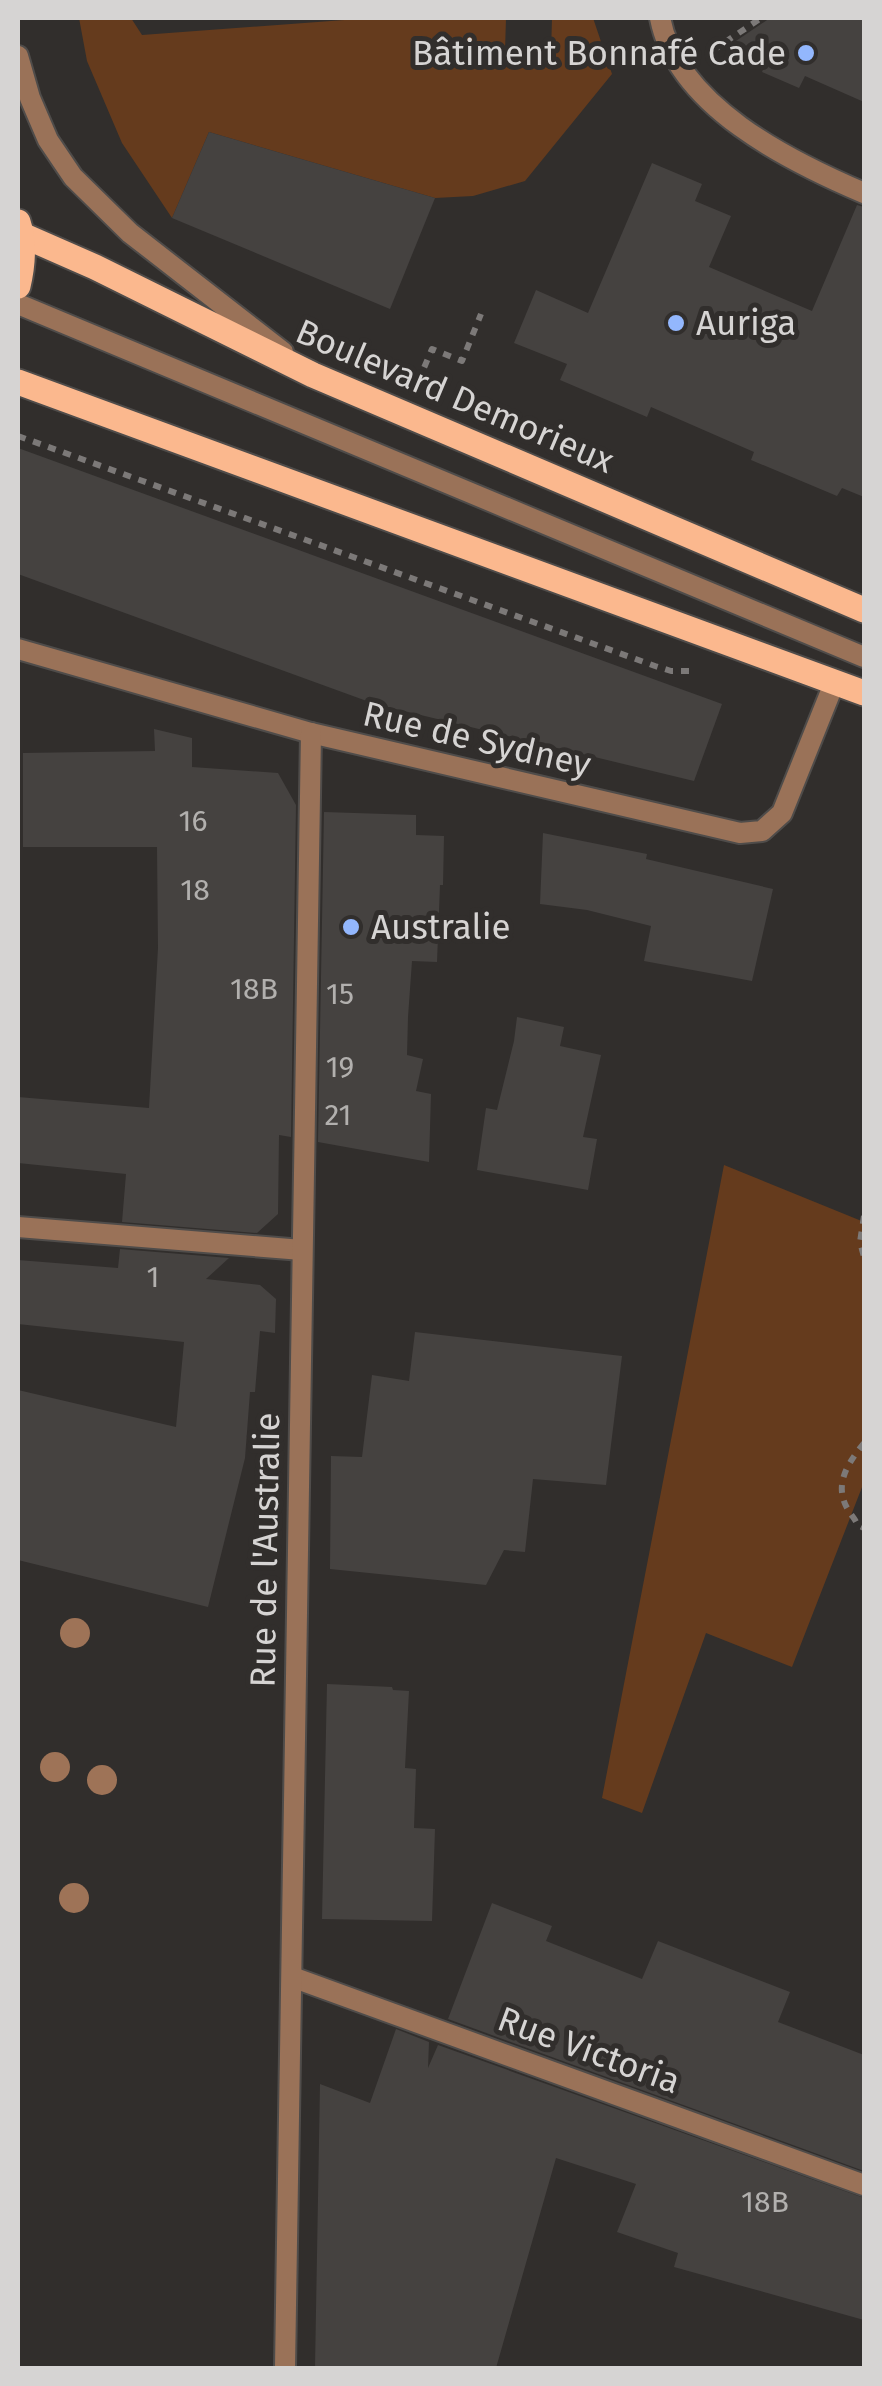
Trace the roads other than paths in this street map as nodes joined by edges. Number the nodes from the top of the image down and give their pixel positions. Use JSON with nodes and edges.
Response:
{"nodes":[{"id":1,"x":660,"y":18,"type":"edge"},
{"id":2,"x":18,"y":56,"type":"edge"},
{"id":3,"x":864,"y":193,"type":"edge"},
{"id":4,"x":20,"y":228,"type":"edge"},
{"id":5,"x":18,"y":286,"type":"edge"},
{"id":6,"x":18,"y":304,"type":"edge"},
{"id":7,"x":314,"y":375,"type":"junction"},
{"id":8,"x":18,"y":382,"type":"edge"},
{"id":9,"x":864,"y":610,"type":"edge"},
{"id":10,"x":18,"y":649,"type":"edge"},
{"id":11,"x":864,"y":657,"type":"edge"},
{"id":12,"x":835,"y":681,"type":"junction"},
{"id":13,"x":864,"y":692,"type":"edge"},
{"id":14,"x":310,"y":734,"type":"junction"},
{"id":15,"x":18,"y":1227,"type":"edge"},
{"id":16,"x":302,"y":1250,"type":"junction"},
{"id":17,"x":292,"y":1977,"type":"junction"},
{"id":18,"x":864,"y":2185,"type":"edge"},
{"id":19,"x":286,"y":2368,"type":"edge"}],
"edges":[{"from":1,"to":3,"type":"street"},
{"from":2,"to":7,"type":"street"},
{"from":4,"to":5,"type":"main road"},
{"from":4,"to":7,"type":"main road","name":"Boulevard Demorieux"},
{"from":6,"to":11,"type":"street"},
{"from":7,"to":9,"type":"main road","name":"Boulevard Demorieux"},
{"from":8,"to":12,"type":"main road"},
{"from":10,"to":14,"type":"street","name":"Rue de Sydney"},
{"from":12,"to":13,"type":"main road"},
{"from":12,"to":14,"type":"street","name":"Rue de Sydney"},
{"from":14,"to":16,"type":"street","name":"Rue de l'Australie"},
{"from":15,"to":16,"type":"street"},
{"from":16,"to":17,"type":"street","name":"Rue de l'Australie"},
{"from":17,"to":18,"type":"street","name":"Rue Victoria"},
{"from":17,"to":19,"type":"street","name":"Rue de l'Australie"}]}
